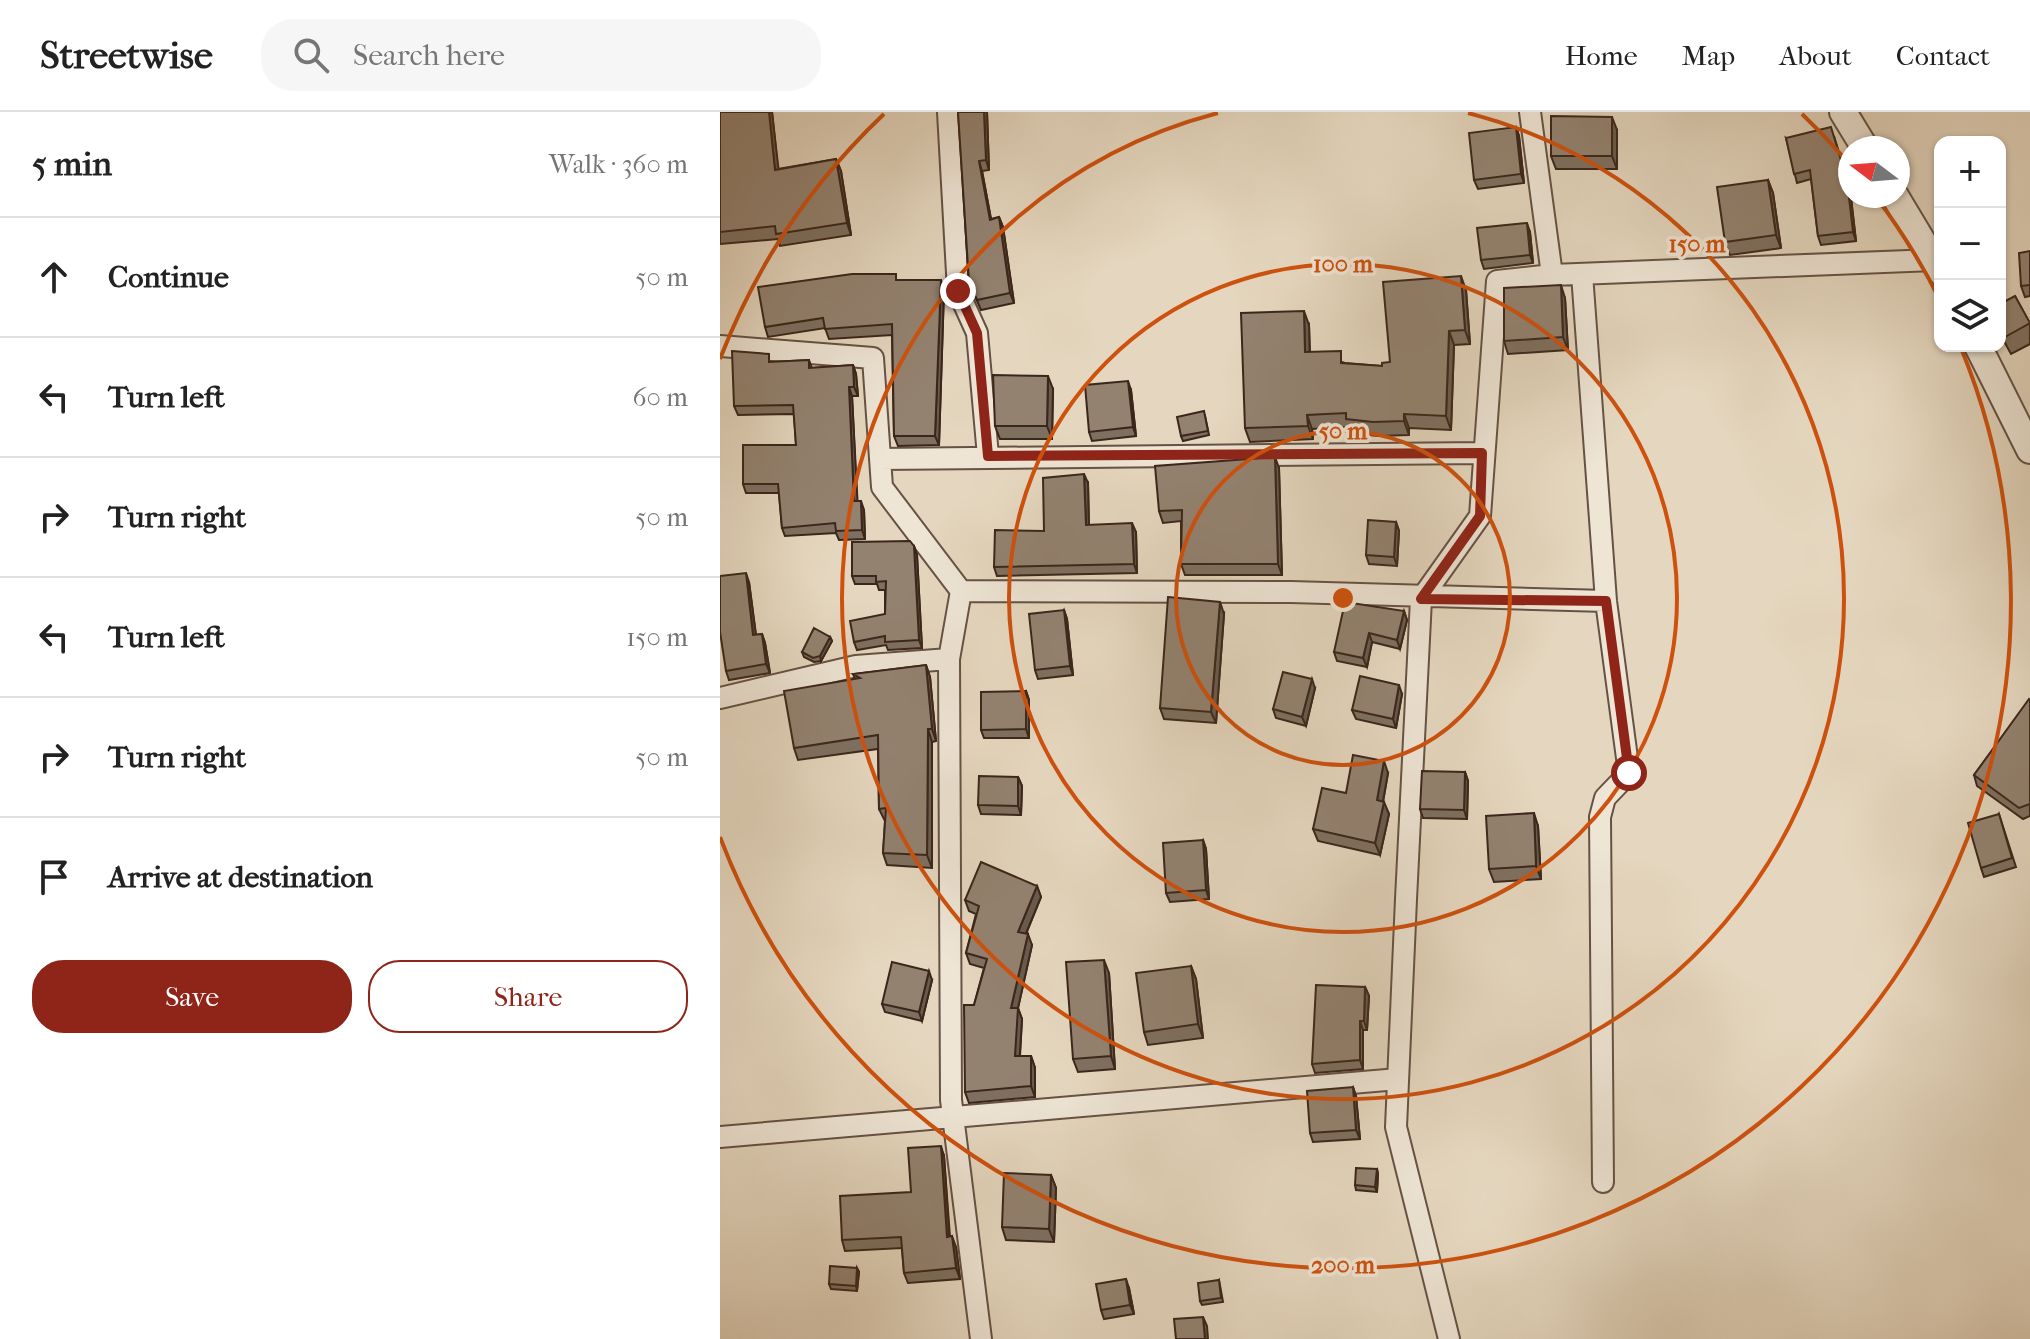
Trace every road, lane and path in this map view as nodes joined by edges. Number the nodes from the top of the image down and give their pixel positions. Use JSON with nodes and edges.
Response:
{"nodes":[{"id":1,"x":948,"y":112,"type":"edge"},
{"id":2,"x":1530,"y":112,"type":"edge"},
{"id":3,"x":1843,"y":112,"type":"edge"},
{"id":4,"x":1858,"y":136,"type":"edge"},
{"id":5,"x":1902,"y":208,"type":"edge"},
{"id":6,"x":1934,"y":261,"type":"edge"},
{"id":7,"x":1934,"y":266,"type":"edge"},
{"id":8,"x":1582,"y":274,"type":"junction"},
{"id":9,"x":1552,"y":275,"type":"junction"},
{"id":10,"x":720,"y":346,"type":"edge"},
{"id":11,"x":1981,"y":352,"type":"edge"},
{"id":12,"x":2030,"y":450,"type":"edge"},
{"id":13,"x":1482,"y":453,"type":"junction"},
{"id":14,"x":988,"y":456,"type":"junction"},
{"id":15,"x":880,"y":459,"type":"junction"},
{"id":16,"x":961,"y":591,"type":"junction"},
{"id":17,"x":1421,"y":599,"type":"junction"},
{"id":18,"x":1606,"y":601,"type":"junction"},
{"id":19,"x":949,"y":659,"type":"junction"},
{"id":20,"x":720,"y":698,"type":"edge"},
{"id":21,"x":1398,"y":1079,"type":"junction"},
{"id":22,"x":954,"y":1116,"type":"junction"},
{"id":23,"x":720,"y":1137,"type":"edge"},
{"id":24,"x":1603,"y":1182,"type":"dead end"},
{"id":25,"x":981,"y":1339,"type":"edge"},
{"id":26,"x":1449,"y":1339,"type":"edge"}],
"edges":[{"from":1,"to":14,"type":"street"},
{"from":2,"to":9,"type":"street"},
{"from":3,"to":4,"type":"street"},
{"from":5,"to":6,"type":"street"},
{"from":7,"to":8,"type":"street"},
{"from":8,"to":9,"type":"street"},
{"from":8,"to":18,"type":"street"},
{"from":9,"to":13,"type":"street"},
{"from":10,"to":15,"type":"street"},
{"from":11,"to":12,"type":"street"},
{"from":13,"to":14,"type":"street"},
{"from":13,"to":17,"type":"street"},
{"from":14,"to":15,"type":"street"},
{"from":15,"to":16,"type":"street"},
{"from":16,"to":17,"type":"street"},
{"from":16,"to":19,"type":"street"},
{"from":17,"to":18,"type":"street"},
{"from":17,"to":21,"type":"street"},
{"from":18,"to":24,"type":"street"},
{"from":19,"to":20,"type":"street"},
{"from":19,"to":22,"type":"street"},
{"from":21,"to":22,"type":"street"},
{"from":21,"to":26,"type":"street"},
{"from":22,"to":23,"type":"street"},
{"from":22,"to":25,"type":"street"}]}
